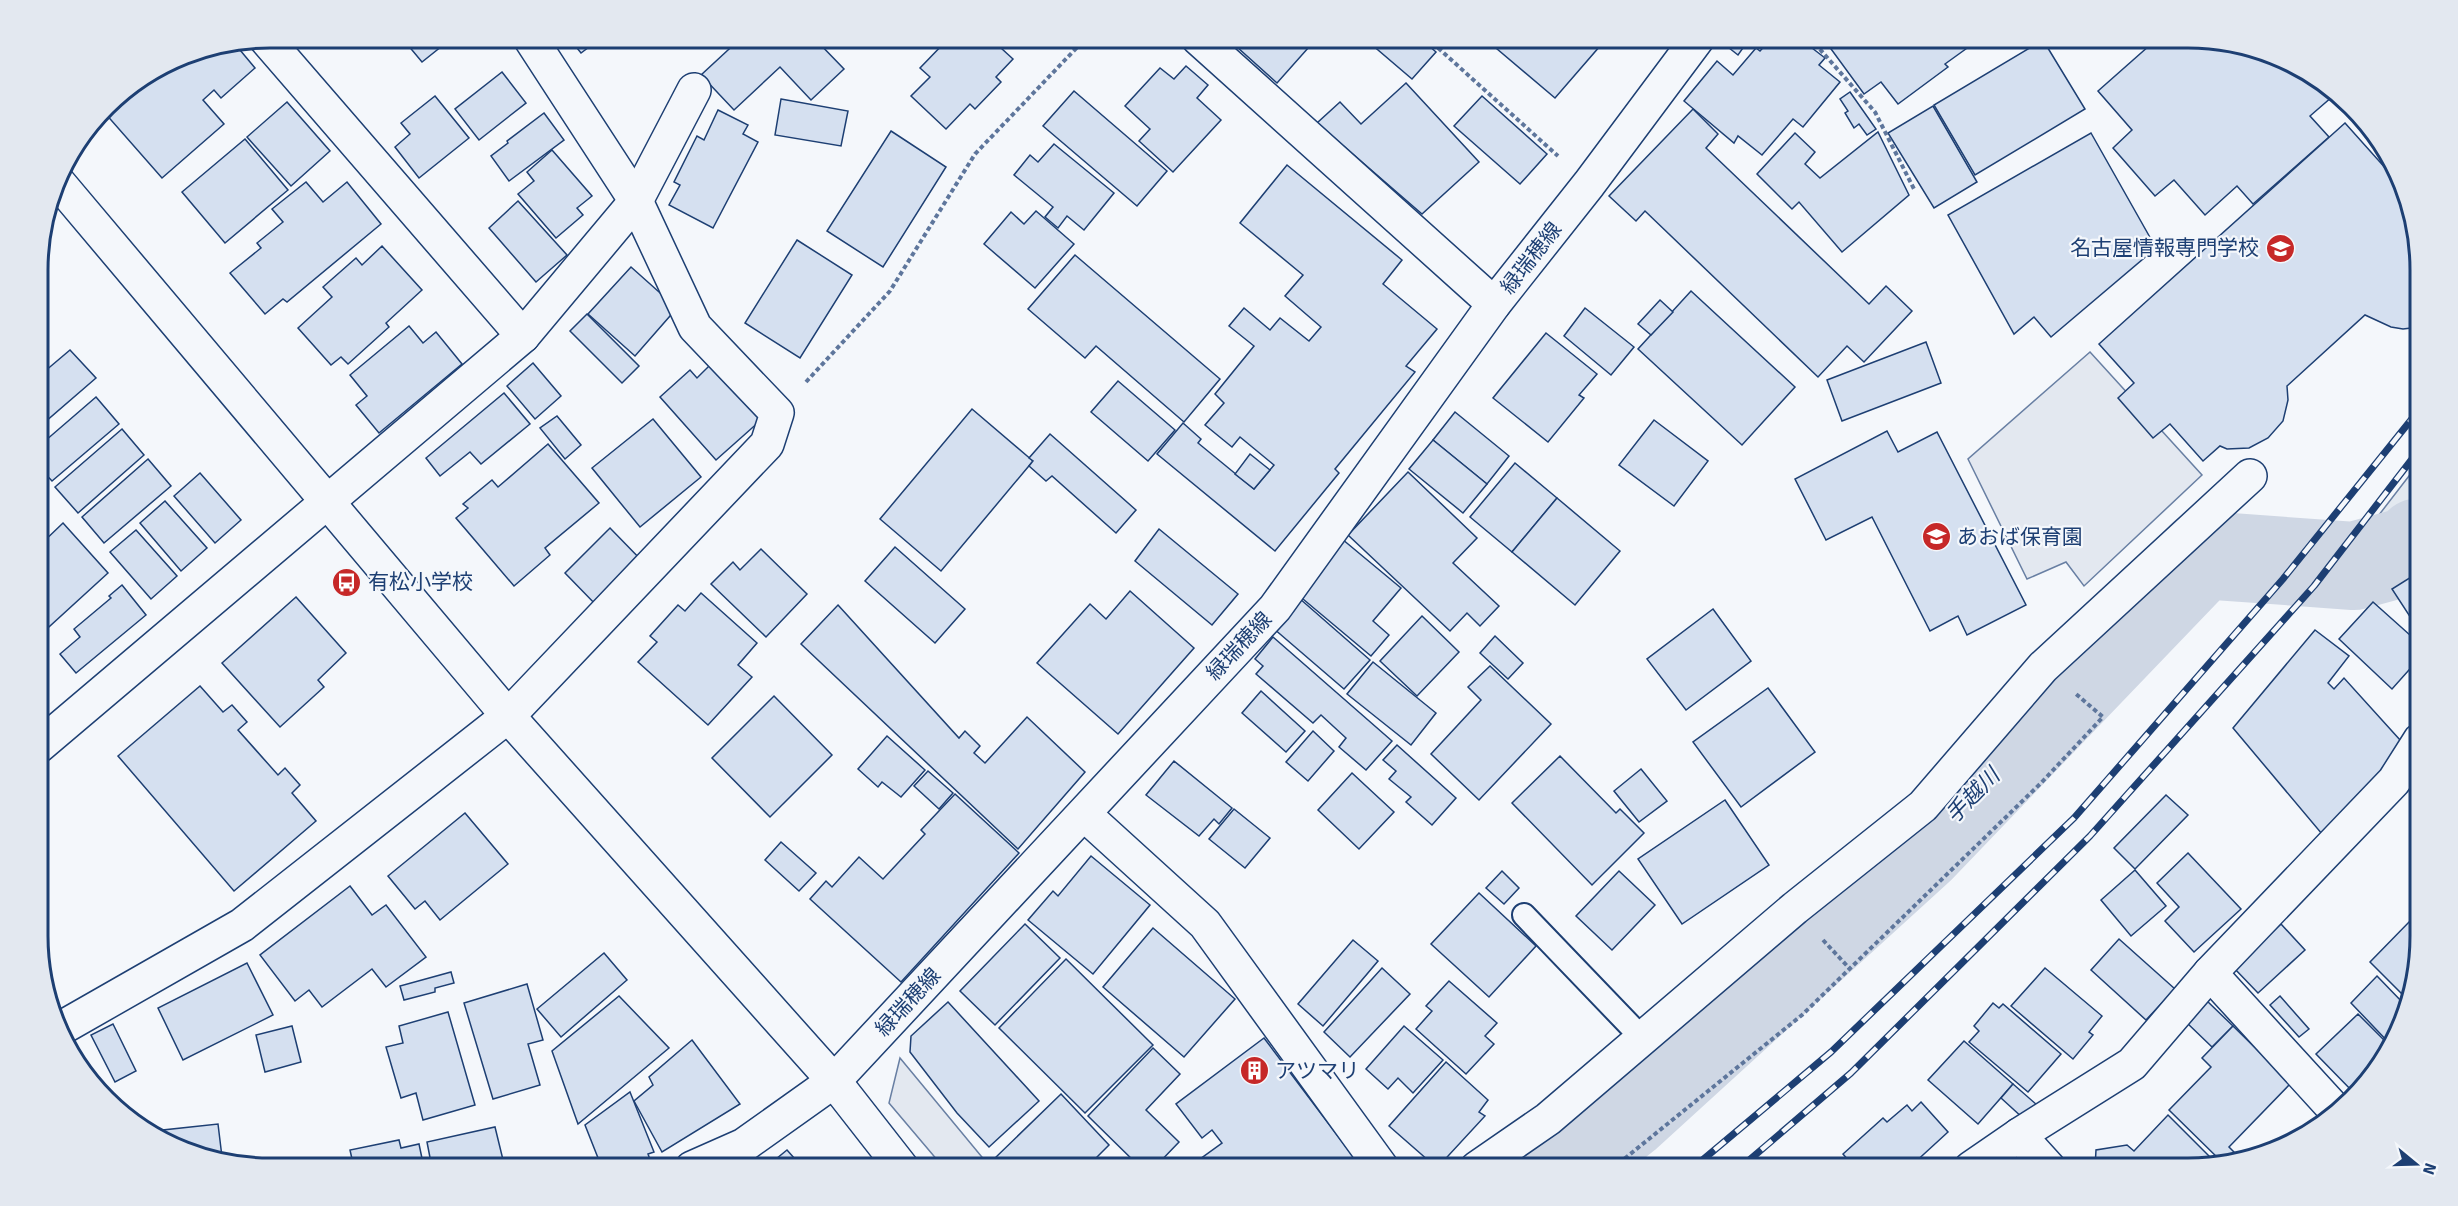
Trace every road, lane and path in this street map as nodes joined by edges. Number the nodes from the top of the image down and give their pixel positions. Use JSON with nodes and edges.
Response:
{"nodes":[{"id":1,"x":274,"y":48,"type":"edge"},
{"id":2,"x":537,"y":48,"type":"edge"},
{"id":3,"x":1076,"y":48,"type":"edge"},
{"id":4,"x":1209,"y":48,"type":"edge"},
{"id":5,"x":1438,"y":48,"type":"edge"},
{"id":6,"x":1691,"y":48,"type":"edge"},
{"id":7,"x":1819,"y":48,"type":"edge"},
{"id":8,"x":694,"y":90,"type":"dead end"},
{"id":9,"x":1589,"y":184,"type":"junction"},
{"id":10,"x":64,"y":189,"type":"edge"},
{"id":11,"x":1916,"y":191,"type":"dead end"},
{"id":12,"x":636,"y":201,"type":"junction"},
{"id":13,"x":1494,"y":304,"type":"junction"},
{"id":14,"x":523,"y":336,"type":"junction"},
{"id":15,"x":777,"y":413,"type":"junction"},
{"id":16,"x":2250,"y":476,"type":"dead end"},
{"id":17,"x":329,"y":502,"type":"junction"},
{"id":18,"x":508,"y":716,"type":"junction"},
{"id":19,"x":2103,"y":717,"type":"dead end"},
{"id":20,"x":48,"y":727,"type":"edge"},
{"id":21,"x":2410,"y":756,"type":"edge"},
{"id":22,"x":1084,"y":814,"type":"junction"},
{"id":23,"x":1524,"y":915,"type":"dead end"},
{"id":24,"x":2210,"y":973,"type":"junction"},
{"id":25,"x":67,"y":1025,"type":"edge"},
{"id":26,"x":1642,"y":1038,"type":"junction"},
{"id":27,"x":834,"y":1081,"type":"junction"},
{"id":28,"x":2331,"y":1105,"type":"edge"},
{"id":29,"x":2019,"y":1135,"type":"junction"},
{"id":30,"x":715,"y":1158,"type":"edge"},
{"id":31,"x":894,"y":1158,"type":"edge"},
{"id":32,"x":1375,"y":1158,"type":"edge"},
{"id":33,"x":1491,"y":1158,"type":"edge"},
{"id":34,"x":1625,"y":1158,"type":"edge"},
{"id":35,"x":1986,"y":1158,"type":"edge"},
{"id":36,"x":2040,"y":1158,"type":"edge"}],
"edges":[{"from":1,"to":14,"type":"street"},
{"from":2,"to":12,"type":"street"},
{"from":3,"to":15,"type":"path"},
{"from":4,"to":13,"type":"street"},
{"from":5,"to":9,"type":"path"},
{"from":6,"to":9,"type":"street","name":"緑瑞穂線"},
{"from":7,"to":11,"type":"path"},
{"from":8,"to":12,"type":"street"},
{"from":9,"to":13,"type":"street","name":"緑瑞穂線"},
{"from":10,"to":17,"type":"street"},
{"from":12,"to":14,"type":"street"},
{"from":12,"to":15,"type":"street"},
{"from":13,"to":22,"type":"street","name":"緑瑞穂線"},
{"from":14,"to":17,"type":"street"},
{"from":15,"to":18,"type":"street"},
{"from":16,"to":26,"type":"street"},
{"from":17,"to":18,"type":"street"},
{"from":17,"to":20,"type":"street"},
{"from":18,"to":25,"type":"street"},
{"from":18,"to":27,"type":"street"},
{"from":19,"to":34,"type":"path"},
{"from":21,"to":24,"type":"street"},
{"from":22,"to":27,"type":"street","name":"緑瑞穂線"},
{"from":22,"to":32,"type":"street"},
{"from":23,"to":26,"type":"lane"},
{"from":24,"to":28,"type":"street"},
{"from":24,"to":29,"type":"street"},
{"from":26,"to":33,"type":"street"},
{"from":27,"to":30,"type":"street","name":"緑瑞穂線"},
{"from":27,"to":31,"type":"street"},
{"from":29,"to":35,"type":"street"},
{"from":29,"to":36,"type":"street"}]}
